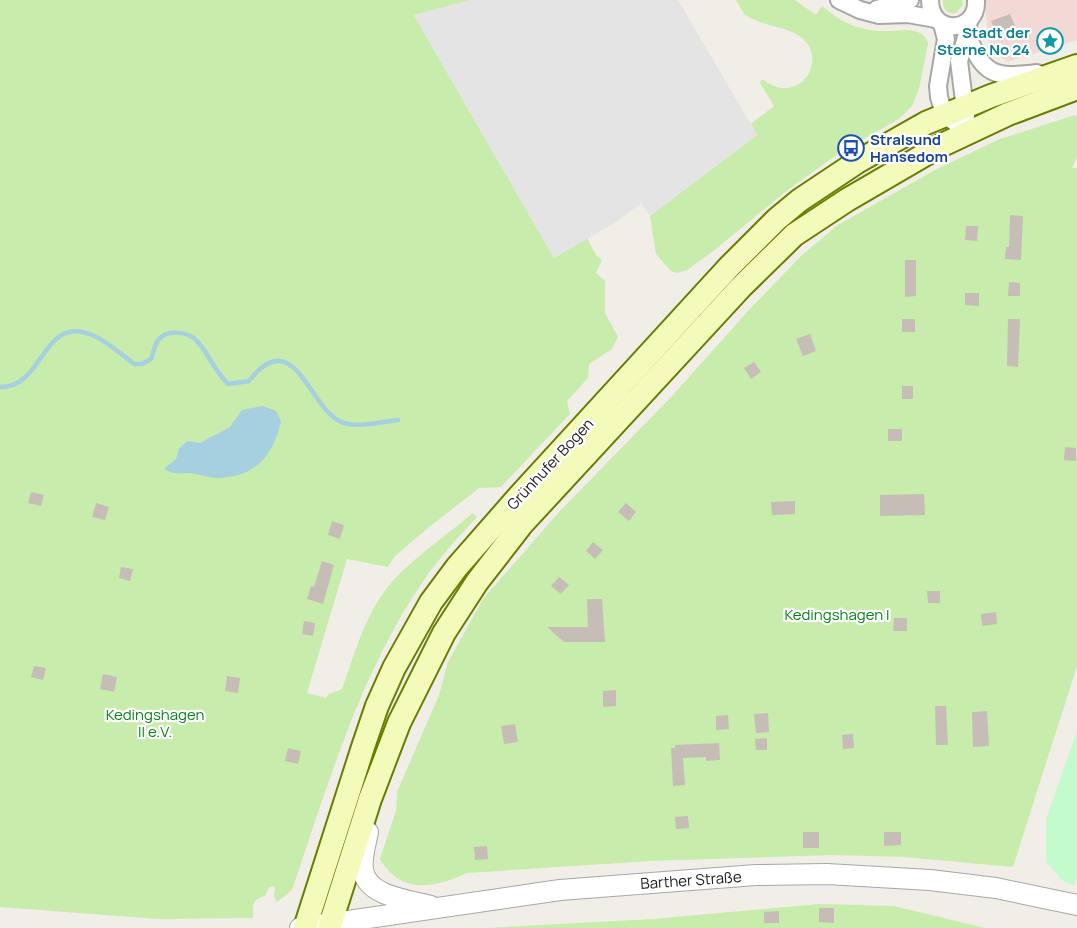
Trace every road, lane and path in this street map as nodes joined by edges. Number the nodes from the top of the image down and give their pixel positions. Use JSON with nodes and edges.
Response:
{"nodes":[{"id":1,"x":838,"y":0,"type":"edge"},
{"id":2,"x":910,"y":0,"type":"edge"},
{"id":3,"x":930,"y":0,"type":"edge"},
{"id":4,"x":976,"y":0,"type":"edge"},
{"id":5,"x":870,"y":11,"type":"junction"},
{"id":6,"x":939,"y":22,"type":"junction"},
{"id":7,"x":968,"y":27,"type":"junction"},
{"id":8,"x":1072,"y":75,"type":"edge"},
{"id":9,"x":965,"y":105,"type":"junction"},
{"id":10,"x":944,"y":114,"type":"junction"},
{"id":11,"x":968,"y":132,"type":"junction"},
{"id":12,"x":368,"y":805,"type":"junction"},
{"id":13,"x":1077,"y":905,"type":"edge"},
{"id":14,"x":437,"y":907,"type":"junction"},
{"id":15,"x":329,"y":926,"type":"edge"},
{"id":16,"x":304,"y":928,"type":"edge"}],
"edges":[{"from":1,"to":5,"type":"street"},
{"from":2,"to":5,"type":"street"},
{"from":3,"to":6,"type":"street"},
{"from":4,"to":7,"type":"street"},
{"from":5,"to":6,"type":"street"},
{"from":6,"to":7,"type":"street"},
{"from":6,"to":10,"type":"street"},
{"from":7,"to":8,"type":"street"},
{"from":7,"to":9,"type":"street"},
{"from":8,"to":9,"type":"main road","name":"Grünhufer Bogen"},
{"from":8,"to":11,"type":"main road","name":"Grünhufer Bogen"},
{"from":9,"to":10,"type":"main road","name":"Grünhufer Bogen"},
{"from":9,"to":11,"type":"street"},
{"from":10,"to":11,"type":"street"},
{"from":10,"to":16,"type":"main road","name":"Grünhufer Bogen"},
{"from":11,"to":12,"type":"main road","name":"Grünhufer Bogen"},
{"from":12,"to":14,"type":"street"},
{"from":12,"to":15,"type":"main road","name":"Grünhufer Bogen"},
{"from":13,"to":14,"type":"street","name":"Barther Straße"},
{"from":14,"to":15,"type":"street","name":"Barther Straße"},
{"from":15,"to":16,"type":"street","name":"Barther Straße"}]}
